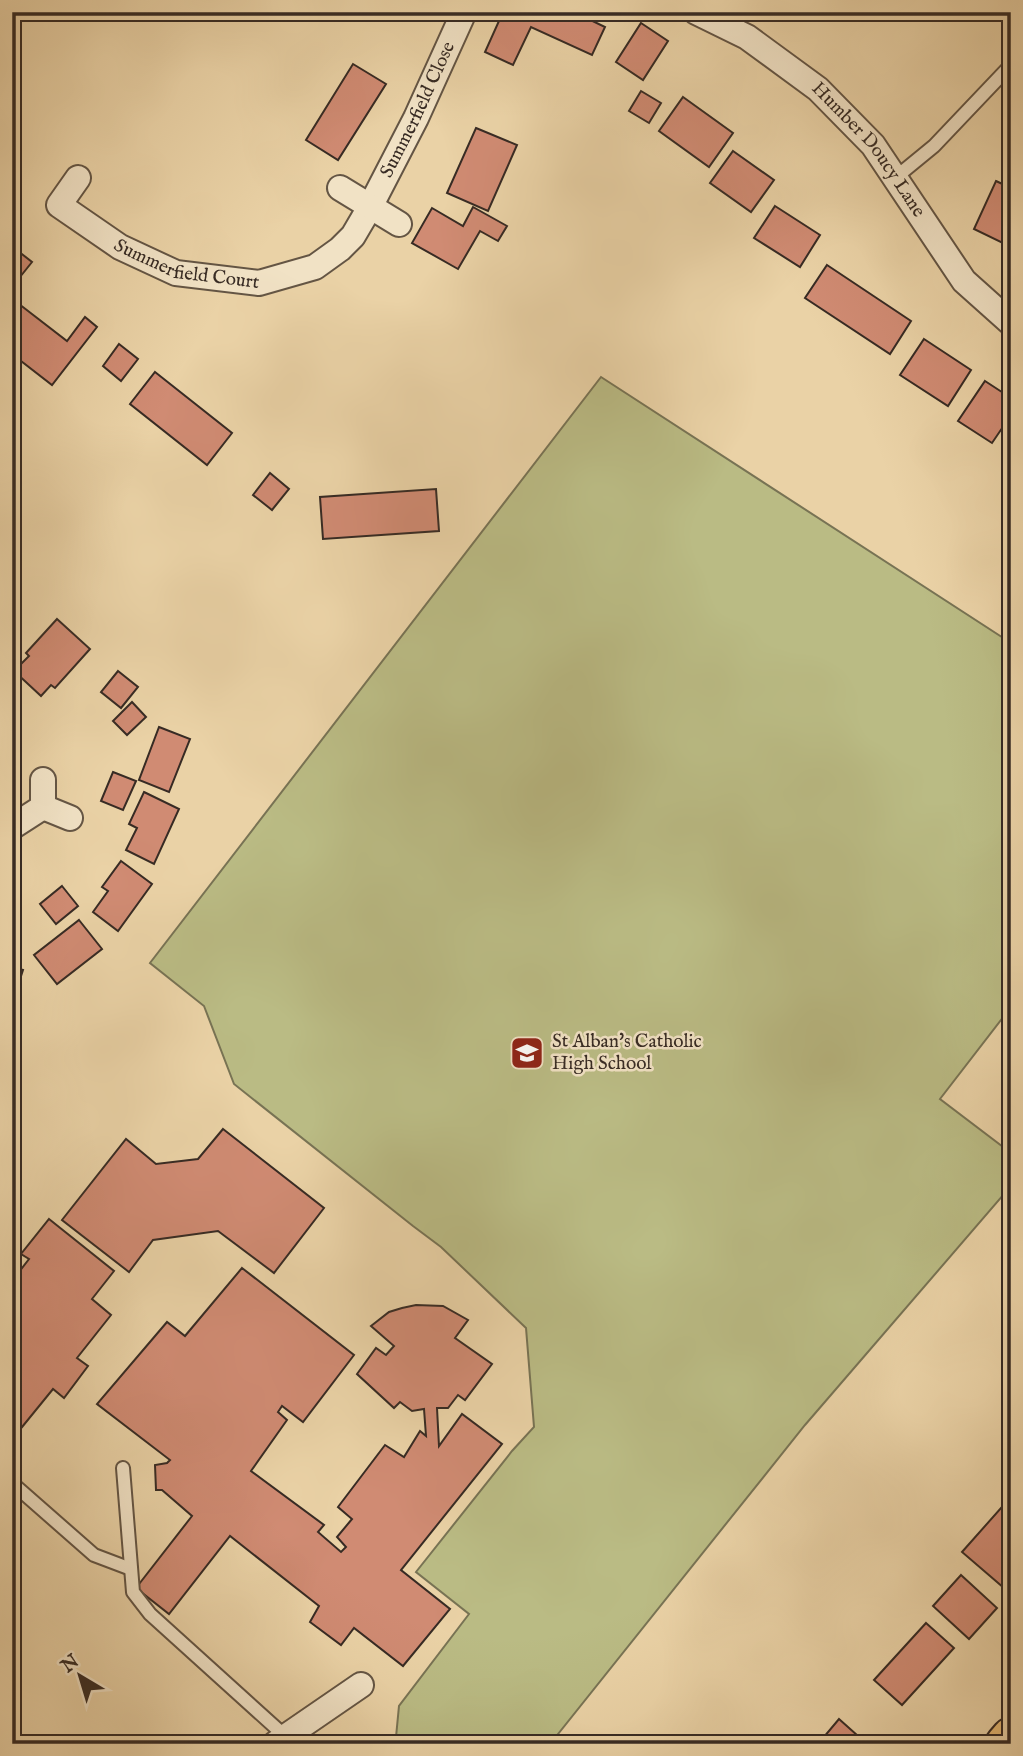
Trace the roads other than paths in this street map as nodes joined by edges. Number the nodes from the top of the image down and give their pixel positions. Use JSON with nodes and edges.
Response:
{"nodes":[{"id":1,"x":464,"y":12,"type":"edge"},
{"id":2,"x":696,"y":12,"type":"edge"},
{"id":3,"x":1011,"y":65,"type":"edge"},
{"id":4,"x":78,"y":178,"type":"dead end"},
{"id":5,"x":895,"y":178,"type":"junction"},
{"id":6,"x":340,"y":188,"type":"dead end"},
{"id":7,"x":370,"y":206,"type":"junction"},
{"id":8,"x":399,"y":224,"type":"dead end"},
{"id":9,"x":1011,"y":323,"type":"edge"},
{"id":10,"x":43,"y":780,"type":"dead end"},
{"id":11,"x":43,"y":807,"type":"junction"},
{"id":12,"x":70,"y":818,"type":"dead end"},
{"id":13,"x":12,"y":827,"type":"edge"},
{"id":14,"x":123,"y":1468,"type":"dead end"},
{"id":15,"x":12,"y":1483,"type":"edge"},
{"id":16,"x":131,"y":1569,"type":"junction"},
{"id":17,"x":361,"y":1685,"type":"dead end"},
{"id":18,"x":1011,"y":1738,"type":"edge"},
{"id":19,"x":280,"y":1740,"type":"edge"},
{"id":20,"x":1005,"y":1744,"type":"edge"}],
"edges":[{"from":1,"to":7,"type":"street","name":"Summerfield Close"},
{"from":2,"to":5,"type":"street","name":"Humber Doucy Lane"},
{"from":3,"to":5,"type":"lane"},
{"from":4,"to":7,"type":"street","name":"Summerfield Court"},
{"from":5,"to":9,"type":"street","name":"Humber Doucy Lane"},
{"from":6,"to":7,"type":"street"},
{"from":7,"to":8,"type":"street"},
{"from":10,"to":11,"type":"street"},
{"from":11,"to":12,"type":"street"},
{"from":11,"to":13,"type":"street"},
{"from":14,"to":16,"type":"lane"},
{"from":15,"to":16,"type":"lane"},
{"from":16,"to":19,"type":"lane"},
{"from":17,"to":19,"type":"street"},
{"from":18,"to":20,"type":"main road"}]}
